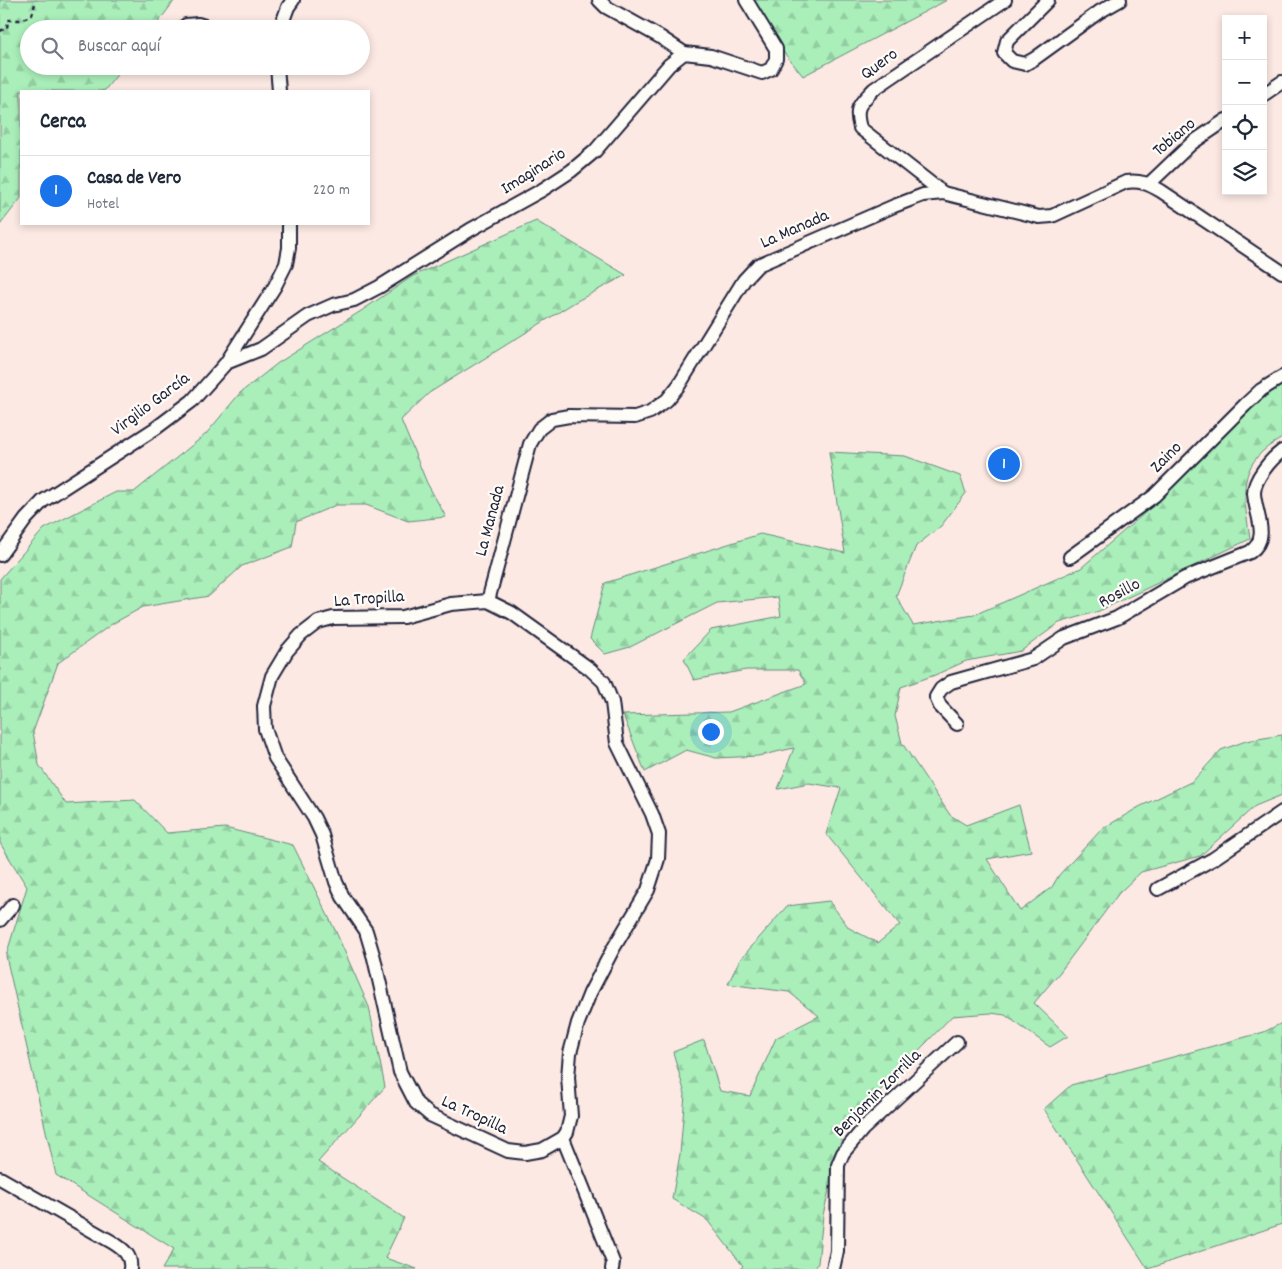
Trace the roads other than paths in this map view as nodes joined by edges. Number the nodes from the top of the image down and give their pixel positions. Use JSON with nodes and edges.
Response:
{"nodes":[{"id":1,"x":293,"y":0,"type":"edge"},
{"id":2,"x":599,"y":0,"type":"edge"},
{"id":3,"x":746,"y":0,"type":"edge"},
{"id":4,"x":1006,"y":0,"type":"edge"},
{"id":5,"x":1048,"y":0,"type":"edge"},
{"id":6,"x":1120,"y":0,"type":"edge"},
{"id":7,"x":283,"y":20,"type":"edge"},
{"id":8,"x":684,"y":54,"type":"junction"},
{"id":9,"x":278,"y":75,"type":"edge"},
{"id":10,"x":1282,"y":82,"type":"edge"},
{"id":11,"x":279,"y":90,"type":"edge"},
{"id":12,"x":1267,"y":92,"type":"edge"},
{"id":13,"x":1222,"y":123,"type":"edge"},
{"id":14,"x":1149,"y":184,"type":"junction"},
{"id":15,"x":943,"y":193,"type":"junction"},
{"id":16,"x":289,"y":225,"type":"edge"},
{"id":17,"x":1282,"y":272,"type":"edge"},
{"id":18,"x":226,"y":363,"type":"junction"},
{"id":19,"x":1282,"y":377,"type":"edge"},
{"id":20,"x":1282,"y":451,"type":"edge"},
{"id":21,"x":0,"y":554,"type":"edge"},
{"id":22,"x":1070,"y":557,"type":"dead end"},
{"id":23,"x":488,"y":601,"type":"junction"},
{"id":24,"x":957,"y":724,"type":"dead end"},
{"id":25,"x":1282,"y":812,"type":"edge"},
{"id":26,"x":1158,"y":889,"type":"dead end"},
{"id":27,"x":12,"y":905,"type":"dead end"},
{"id":28,"x":0,"y":920,"type":"edge"},
{"id":29,"x":957,"y":1042,"type":"dead end"},
{"id":30,"x":563,"y":1138,"type":"junction"},
{"id":31,"x":0,"y":1178,"type":"edge"},
{"id":32,"x":130,"y":1269,"type":"edge"},
{"id":33,"x":612,"y":1269,"type":"edge"},
{"id":34,"x":834,"y":1269,"type":"edge"}],
"edges":[{"from":1,"to":7,"type":"street"},
{"from":2,"to":8,"type":"street"},
{"from":3,"to":8,"type":"street"},
{"from":4,"to":15,"type":"street","name":"Quero"},
{"from":5,"to":6,"type":"street"},
{"from":8,"to":18,"type":"street","name":"Imaginario"},
{"from":9,"to":11,"type":"street"},
{"from":10,"to":12,"type":"street"},
{"from":13,"to":14,"type":"street","name":"Tobiano"},
{"from":14,"to":15,"type":"street","name":"La Manada"},
{"from":14,"to":17,"type":"street"},
{"from":15,"to":23,"type":"street","name":"La Manada"},
{"from":16,"to":18,"type":"street","name":"Virgilio García"},
{"from":18,"to":21,"type":"street","name":"Virgilio García"},
{"from":19,"to":22,"type":"street","name":"Zaino"},
{"from":20,"to":24,"type":"street","name":"Rosillo"},
{"from":23,"to":30,"type":"street"},
{"from":23,"to":30,"type":"street","name":"La Tropilla"},
{"from":25,"to":26,"type":"street"},
{"from":27,"to":28,"type":"street"},
{"from":29,"to":34,"type":"street","name":"Benjamin Zorrilla"},
{"from":30,"to":33,"type":"street"},
{"from":31,"to":32,"type":"street"}]}
